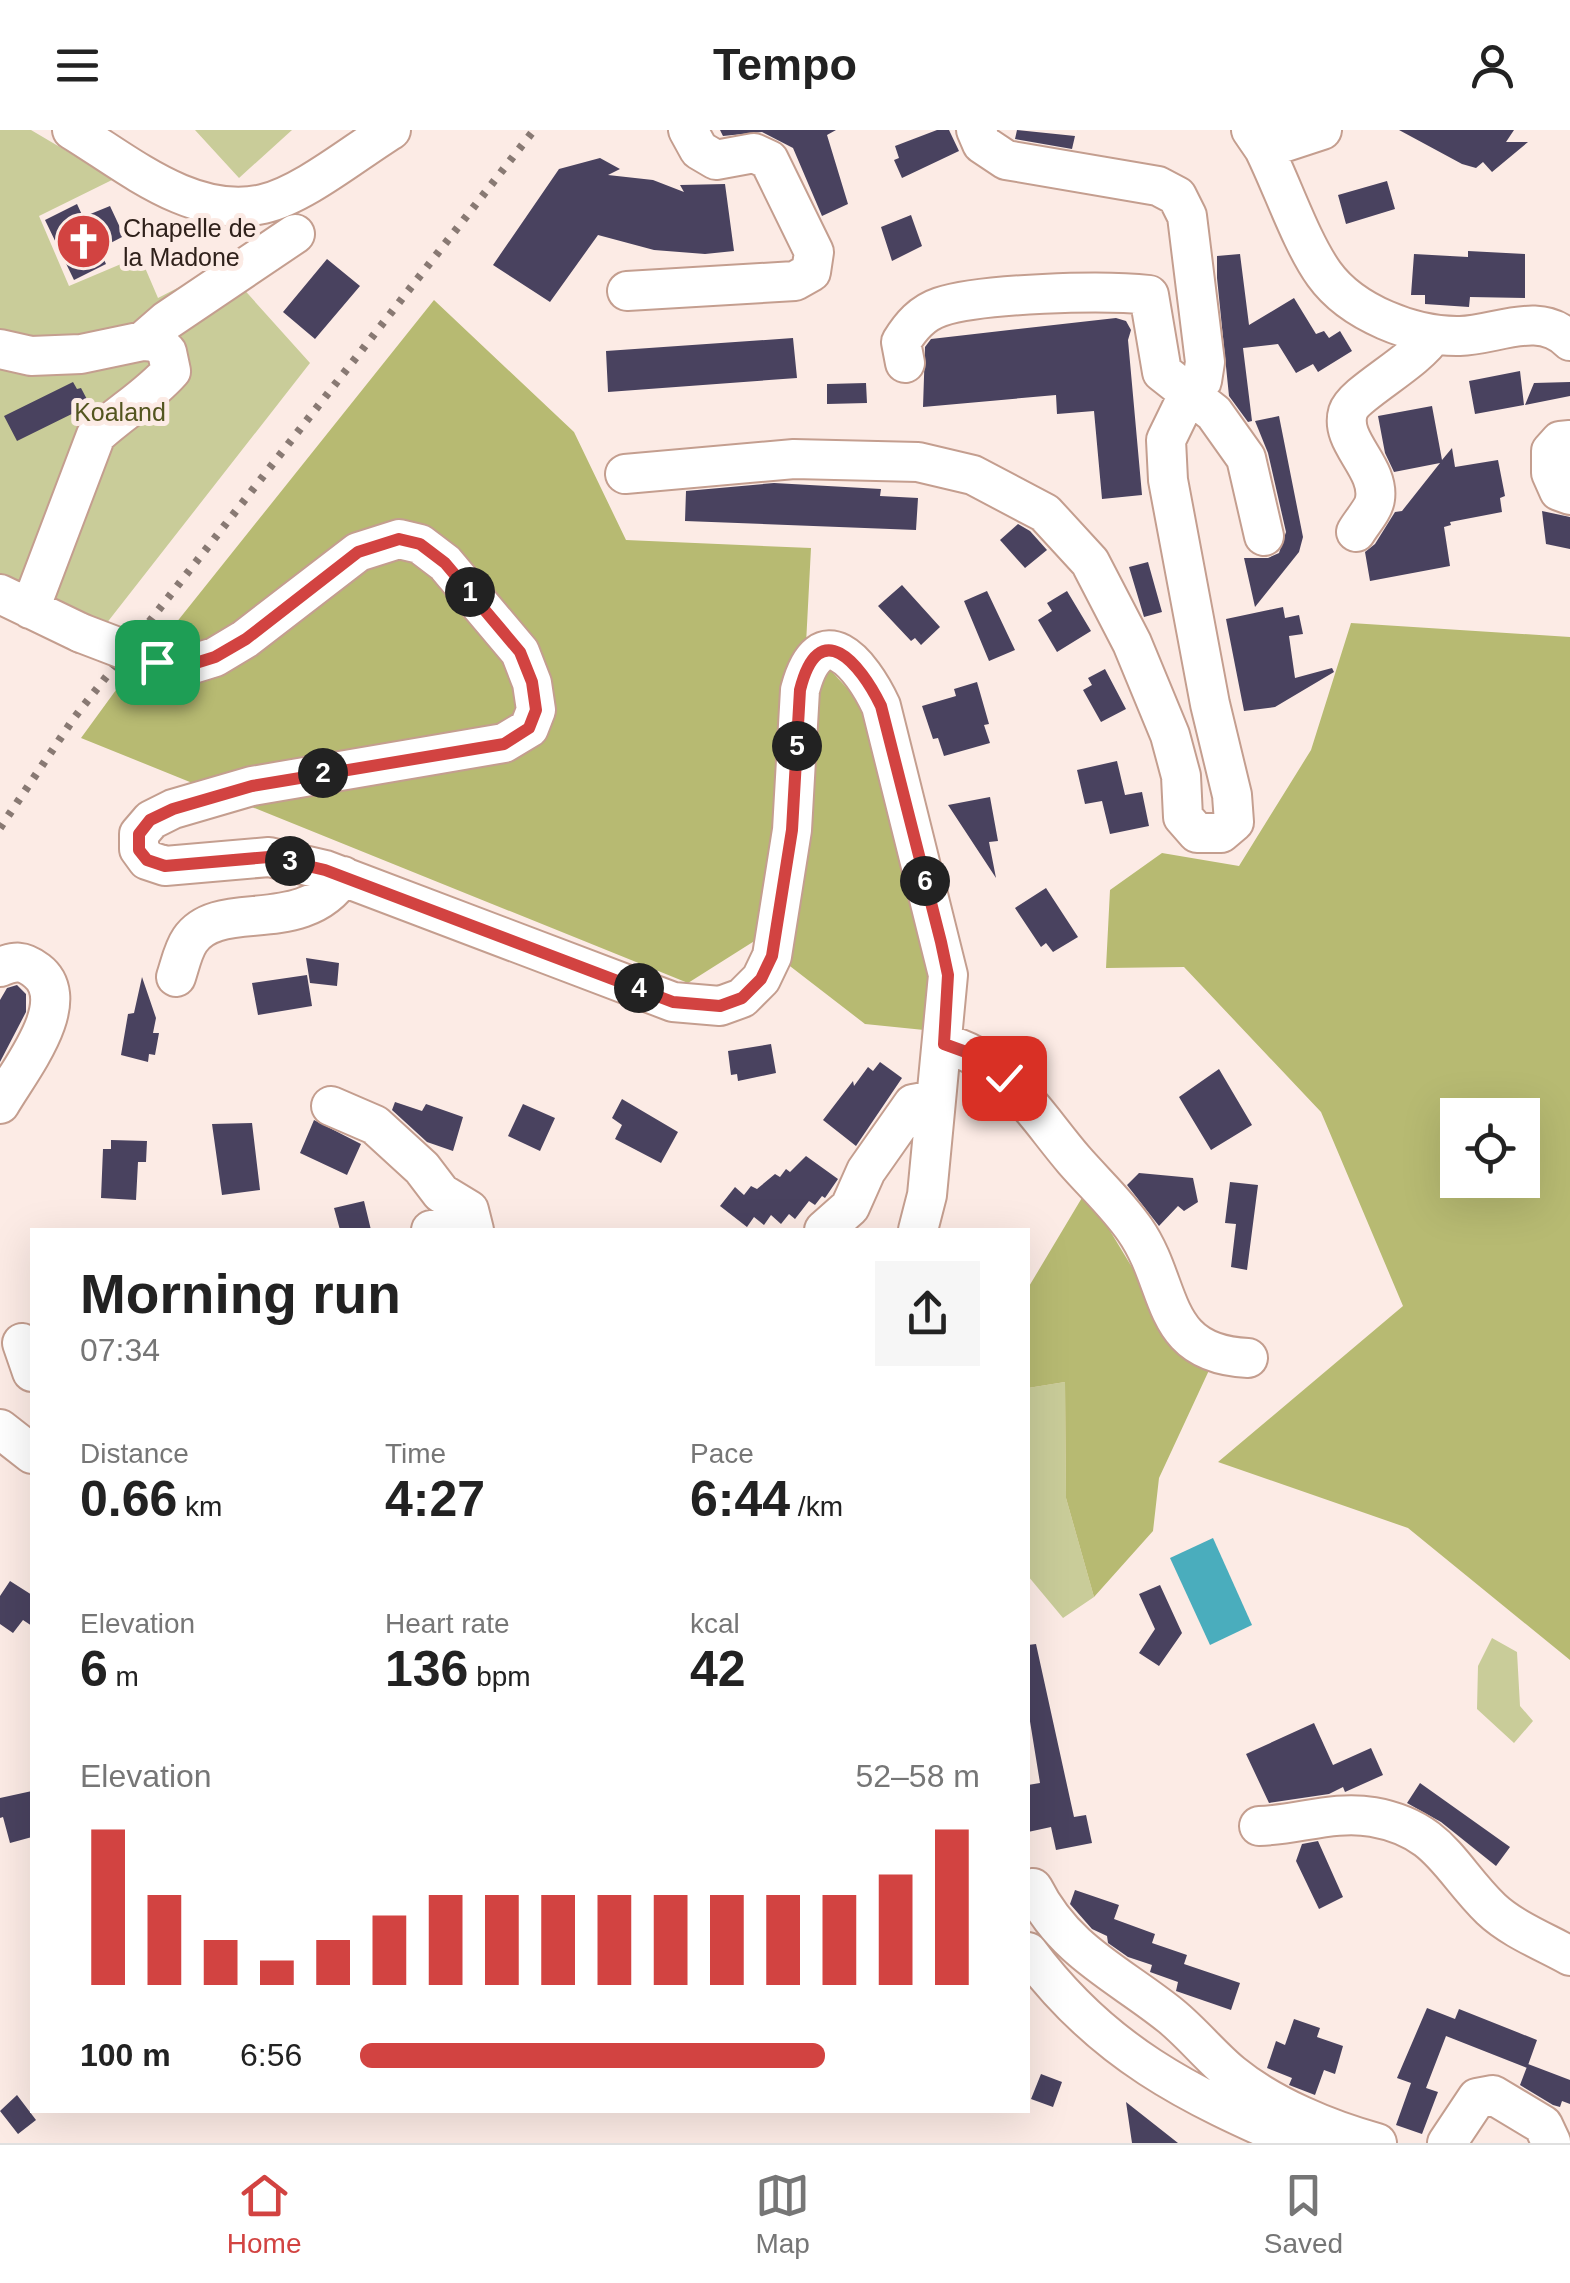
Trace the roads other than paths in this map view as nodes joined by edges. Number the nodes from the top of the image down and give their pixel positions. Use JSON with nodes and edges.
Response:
{"nodes":[{"id":1,"x":72,"y":130,"type":"edge"},
{"id":2,"x":391,"y":130,"type":"edge"},
{"id":3,"x":688,"y":130,"type":"edge"},
{"id":4,"x":976,"y":130,"type":"edge"},
{"id":5,"x":1322,"y":130,"type":"edge"},
{"id":6,"x":1258,"y":139,"type":"edge"},
{"id":7,"x":295,"y":234,"type":"dead end"},
{"id":8,"x":626,"y":292,"type":"dead end"},
{"id":9,"x":1433,"y":335,"type":"junction"},
{"id":10,"x":1565,"y":336,"type":"edge"},
{"id":11,"x":143,"y":341,"type":"junction"},
{"id":12,"x":0,"y":350,"type":"edge"},
{"id":13,"x":905,"y":362,"type":"dead end"},
{"id":14,"x":1190,"y":396,"type":"junction"},
{"id":15,"x":1570,"y":440,"type":"edge"},
{"id":16,"x":625,"y":474,"type":"dead end"},
{"id":17,"x":1570,"y":495,"type":"edge"},
{"id":18,"x":1356,"y":532,"type":"dead end"},
{"id":19,"x":1264,"y":536,"type":"dead end"},
{"id":20,"x":15,"y":602,"type":"edge"},
{"id":21,"x":343,"y":876,"type":"junction"},
{"id":22,"x":0,"y":966,"type":"edge"},
{"id":23,"x":176,"y":976,"type":"dead end"},
{"id":24,"x":944,"y":1044,"type":"junction"},
{"id":25,"x":935,"y":1100,"type":"junction"},
{"id":26,"x":0,"y":1104,"type":"edge"},
{"id":27,"x":330,"y":1106,"type":"dead end"},
{"id":28,"x":473,"y":1228,"type":"edge"},
{"id":29,"x":826,"y":1228,"type":"edge"},
{"id":30,"x":919,"y":1228,"type":"edge"},
{"id":31,"x":1248,"y":1358,"type":"dead end"},
{"id":32,"x":0,"y":1429,"type":"edge"},
{"id":33,"x":30,"y":1452,"type":"edge"},
{"id":34,"x":1259,"y":1826,"type":"dead end"},
{"id":35,"x":1033,"y":1888,"type":"dead end"},
{"id":36,"x":1030,"y":1954,"type":"edge"},
{"id":37,"x":1570,"y":1956,"type":"edge"},
{"id":38,"x":1551,"y":2142,"type":"edge"},
{"id":39,"x":1300,"y":2143,"type":"edge"},
{"id":40,"x":1376,"y":2143,"type":"edge"},
{"id":41,"x":1447,"y":2143,"type":"edge"}],
"edges":[{"from":1,"to":2,"type":"street"},
{"from":3,"to":8,"type":"street"},
{"from":4,"to":14,"type":"street"},
{"from":5,"to":6,"type":"street"},
{"from":6,"to":9,"type":"street"},
{"from":7,"to":11,"type":"street"},
{"from":9,"to":10,"type":"street"},
{"from":9,"to":18,"type":"street"},
{"from":11,"to":12,"type":"street"},
{"from":11,"to":20,"type":"street"},
{"from":13,"to":14,"type":"street"},
{"from":14,"to":16,"type":"street"},
{"from":14,"to":19,"type":"street"},
{"from":15,"to":17,"type":"street"},
{"from":20,"to":21,"type":"street","bridge":true},
{"from":21,"to":23,"type":"street"},
{"from":21,"to":24,"type":"street"},
{"from":22,"to":26,"type":"street"},
{"from":24,"to":25,"type":"street"},
{"from":24,"to":31,"type":"street"},
{"from":25,"to":29,"type":"street"},
{"from":25,"to":30,"type":"street"},
{"from":27,"to":28,"type":"street"},
{"from":32,"to":33,"type":"street"},
{"from":34,"to":37,"type":"street"},
{"from":35,"to":40,"type":"street"},
{"from":36,"to":39,"type":"street"},
{"from":38,"to":41,"type":"street"}]}
